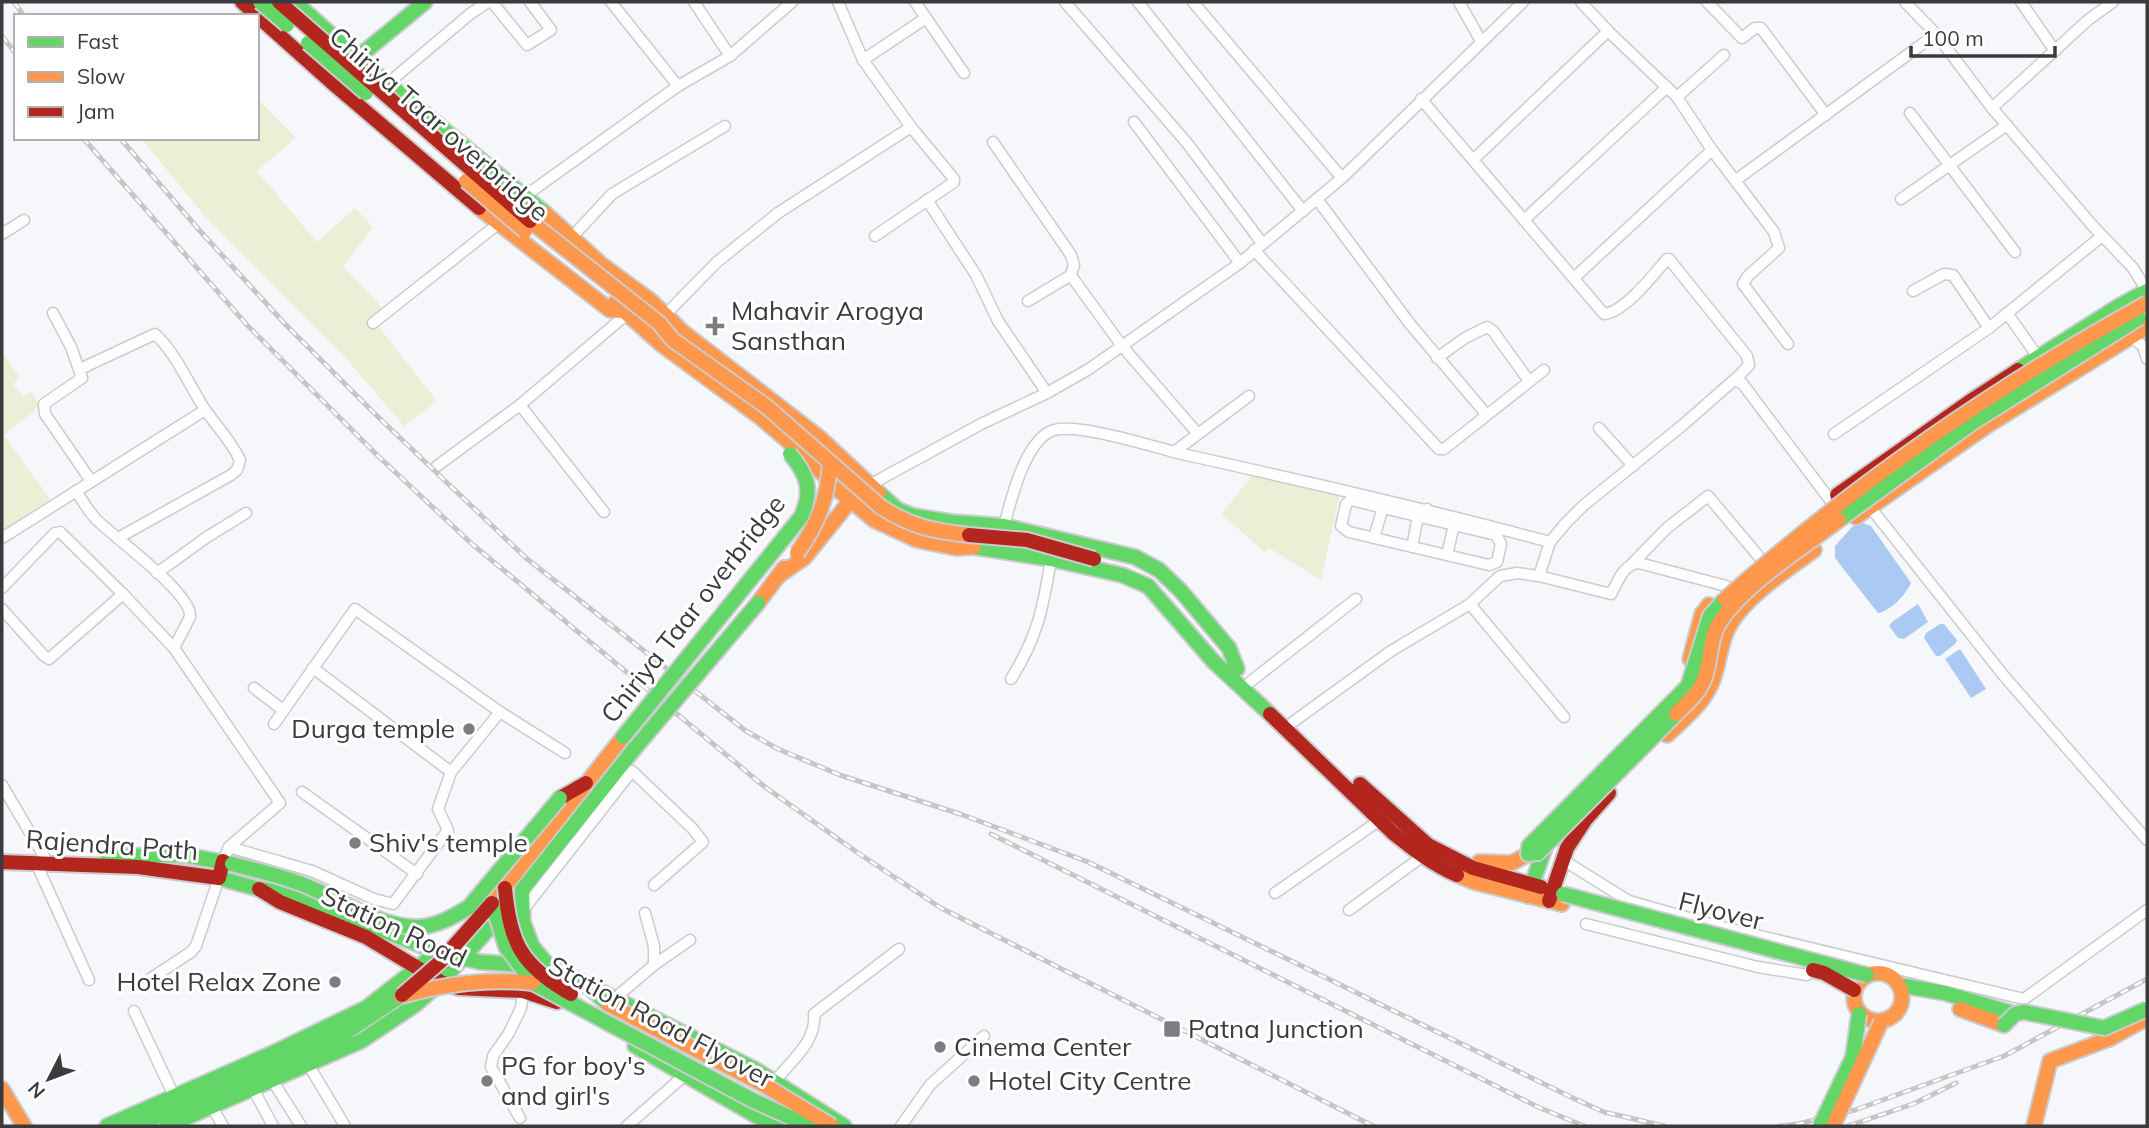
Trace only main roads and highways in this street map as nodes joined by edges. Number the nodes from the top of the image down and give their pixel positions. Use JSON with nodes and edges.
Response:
{"nodes":[{"id":1,"x":260,"y":2,"type":"edge"},
{"id":2,"x":279,"y":2,"type":"edge"},
{"id":3,"x":295,"y":2,"type":"edge"},
{"id":4,"x":425,"y":2,"type":"edge"},
{"id":5,"x":259,"y":16,"type":"edge"},
{"id":6,"x":357,"y":58,"type":"junction"},
{"id":7,"x":404,"y":97,"type":"junction"},
{"id":8,"x":379,"y":123,"type":"junction"},
{"id":9,"x":504,"y":179,"type":"junction"},
{"id":10,"x":475,"y":204,"type":"junction"},
{"id":11,"x":2147,"y":291,"type":"edge"},
{"id":12,"x":2147,"y":303,"type":"edge"},
{"id":13,"x":621,"y":309,"type":"junction"},
{"id":14,"x":2144,"y":320,"type":"edge"},
{"id":15,"x":719,"y":386,"type":"junction"},
{"id":16,"x":830,"y":462,"type":"junction"},
{"id":17,"x":851,"y":500,"type":"junction"},
{"id":18,"x":778,"y":576,"type":"junction"},
{"id":19,"x":1244,"y":676,"type":"junction"},
{"id":20,"x":1602,"y":761,"type":"junction"},
{"id":21,"x":1620,"y":781,"type":"junction"},
{"id":22,"x":586,"y":783,"type":"junction"},
{"id":23,"x":2,"y":852,"type":"edge"},
{"id":24,"x":1528,"y":854,"type":"junction"},
{"id":25,"x":185,"y":855,"type":"junction"},
{"id":26,"x":228,"y":857,"type":"junction"},
{"id":27,"x":2,"y":862,"type":"edge"},
{"id":28,"x":44,"y":862,"type":"junction"},
{"id":29,"x":1452,"y":865,"type":"junction"},
{"id":30,"x":184,"y":872,"type":"junction"},
{"id":31,"x":219,"y":878,"type":"junction"},
{"id":32,"x":505,"y":888,"type":"junction"},
{"id":33,"x":258,"y":889,"type":"junction"},
{"id":34,"x":522,"y":890,"type":"junction"},
{"id":35,"x":1530,"y":890,"type":"junction"},
{"id":36,"x":1556,"y":898,"type":"junction"},
{"id":37,"x":492,"y":903,"type":"junction"},
{"id":38,"x":438,"y":952,"type":"junction"},
{"id":39,"x":464,"y":959,"type":"junction"},
{"id":40,"x":547,"y":964,"type":"junction"},
{"id":41,"x":419,"y":969,"type":"junction"},
{"id":42,"x":1867,"y":975,"type":"junction"},
{"id":43,"x":441,"y":982,"type":"junction"},
{"id":44,"x":528,"y":987,"type":"junction"},
{"id":45,"x":1854,"y":990,"type":"junction"},
{"id":46,"x":1901,"y":990,"type":"junction"},
{"id":47,"x":401,"y":996,"type":"junction"},
{"id":48,"x":612,"y":1001,"type":"junction"},
{"id":49,"x":2147,"y":1006,"type":"edge"},
{"id":50,"x":1859,"y":1014,"type":"junction"},
{"id":51,"x":2015,"y":1014,"type":"junction"},
{"id":52,"x":2147,"y":1018,"type":"edge"},
{"id":53,"x":1881,"y":1022,"type":"junction"},
{"id":54,"x":2,"y":1089,"type":"edge"},
{"id":55,"x":2,"y":1106,"type":"edge"},
{"id":56,"x":816,"y":1108,"type":"junction"},
{"id":57,"x":764,"y":1124,"type":"edge"},
{"id":58,"x":13,"y":1126,"type":"edge"},
{"id":59,"x":24,"y":1126,"type":"edge"},
{"id":60,"x":107,"y":1126,"type":"edge"},
{"id":61,"x":136,"y":1126,"type":"edge"},
{"id":62,"x":167,"y":1126,"type":"edge"},
{"id":63,"x":781,"y":1126,"type":"edge"},
{"id":64,"x":801,"y":1126,"type":"edge"},
{"id":65,"x":809,"y":1126,"type":"edge"},
{"id":66,"x":832,"y":1126,"type":"edge"},
{"id":67,"x":844,"y":1126,"type":"edge"},
{"id":68,"x":1820,"y":1126,"type":"edge"},
{"id":69,"x":1833,"y":1126,"type":"edge"},
{"id":70,"x":2034,"y":1126,"type":"edge"}],
"edges":[{"from":1,"to":13,"type":"main road","name":"Chiriya Taar overbridge","bridge":true},
{"from":2,"to":16,"type":"main road","name":"Chiriya Taar overbridge","bridge":true},
{"from":3,"to":6,"type":"main road"},
{"from":4,"to":6,"type":"main road"},
{"from":5,"to":8,"type":"main road"},
{"from":6,"to":7,"type":"main road"},
{"from":7,"to":8,"type":"main road"},
{"from":7,"to":9,"type":"main road"},
{"from":8,"to":10,"type":"main road"},
{"from":9,"to":10,"type":"main road"},
{"from":9,"to":19,"type":"main road"},
{"from":10,"to":13,"type":"main road"},
{"from":11,"to":20,"type":"main road"},
{"from":12,"to":24,"type":"main road","bridge":true},
{"from":13,"to":15,"type":"main road","name":"Chiriya Taar overbridge"},
{"from":14,"to":21,"type":"main road"},
{"from":14,"to":24,"type":"main road","bridge":true},
{"from":15,"to":17,"type":"main road"},
{"from":15,"to":22,"type":"main road","name":"Chiriya Taar overbridge","bridge":true},
{"from":16,"to":18,"type":"main road","name":"Chiriya Taar overbridge","bridge":true},
{"from":16,"to":19,"type":"main road","name":"Chiriya Taar overbridge","bridge":true},
{"from":17,"to":18,"type":"main road"},
{"from":17,"to":29,"type":"main road"},
{"from":18,"to":34,"type":"main road","name":"Chiriya Taar overbridge","bridge":true},
{"from":19,"to":29,"type":"main road","name":"Chiriya Taar overbridge"},
{"from":20,"to":21,"type":"main road"},
{"from":20,"to":35,"type":"main road"},
{"from":21,"to":36,"type":"main road"},
{"from":22,"to":26,"type":"main road","bridge":true},
{"from":22,"to":32,"type":"main road","name":"Chiriya Taar overbridge"},
{"from":23,"to":28,"type":"main road","name":"Rajendra Path"},
{"from":24,"to":29,"type":"main road"},
{"from":25,"to":26,"type":"main road"},
{"from":25,"to":28,"type":"main road","name":"Rajendra Path"},
{"from":25,"to":30,"type":"main road"},
{"from":26,"to":31,"type":"main road"},
{"from":27,"to":28,"type":"main road","name":"Rajendra Path"},
{"from":28,"to":30,"type":"main road","name":"Rajendra Path"},
{"from":29,"to":35,"type":"main road"},
{"from":30,"to":31,"type":"main road","name":"Rajendra Path"},
{"from":31,"to":33,"type":"main road","name":"Rajendra Path"},
{"from":32,"to":37,"type":"main road","name":"Chiriya Taar overbridge","bridge":true},
{"from":32,"to":64,"type":"main road","bridge":true},
{"from":33,"to":38,"type":"main road","name":"Station Road"},
{"from":33,"to":41,"type":"main road","name":"Station Road"},
{"from":34,"to":39,"type":"main road","name":"Chiriya Taar overbridge"},
{"from":34,"to":40,"type":"main road"},
{"from":35,"to":36,"type":"main road"},
{"from":36,"to":42,"type":"main road","name":"Flyover","bridge":true},
{"from":36,"to":45,"type":"main road","name":"Flyover","bridge":true},
{"from":37,"to":44,"type":"main road","name":"Station Road Flyover","bridge":true},
{"from":37,"to":47,"type":"main road","name":"Chiriya Taar overbridge","bridge":true},
{"from":38,"to":39,"type":"main road","name":"Station Road"},
{"from":38,"to":41,"type":"main road"},
{"from":39,"to":40,"type":"main road","name":"Station Road"},
{"from":39,"to":43,"type":"main road","name":"Chiriya Taar overbridge"},
{"from":40,"to":48,"type":"main road","name":"Station Road Flyover"},
{"from":41,"to":43,"type":"main road","name":"Station Road"},
{"from":41,"to":60,"type":"main road"},
{"from":42,"to":45,"type":"main road","bridge":true},
{"from":42,"to":46,"type":"main road","name":"Flyover"},
{"from":43,"to":44,"type":"main road","name":"Station Road"},
{"from":43,"to":62,"type":"main road","name":"Chiriya Taar overbridge"},
{"from":44,"to":47,"type":"main road","bridge":true},
{"from":44,"to":57,"type":"main road","name":"Station Road"},
{"from":44,"to":65,"type":"main road","name":"Station Road Flyover","bridge":true},
{"from":45,"to":50,"type":"main road"},
{"from":46,"to":51,"type":"main road"},
{"from":46,"to":51,"type":"main road","bridge":true},
{"from":46,"to":53,"type":"main road"},
{"from":47,"to":61,"type":"main road","name":"Chiriya Taar overbridge"},
{"from":48,"to":56,"type":"main road"},
{"from":48,"to":66,"type":"main road","name":"Station Road Flyover","bridge":true},
{"from":49,"to":51,"type":"main road","bridge":true},
{"from":50,"to":53,"type":"main road"},
{"from":50,"to":68,"type":"main road","bridge":true},
{"from":52,"to":70,"type":"main road"},
{"from":53,"to":69,"type":"main road","bridge":true},
{"from":54,"to":59,"type":"main road"},
{"from":55,"to":58,"type":"main road"},
{"from":56,"to":64,"type":"main road"},
{"from":56,"to":67,"type":"main road"},
{"from":57,"to":63,"type":"main road","name":"Station Road"}]}
